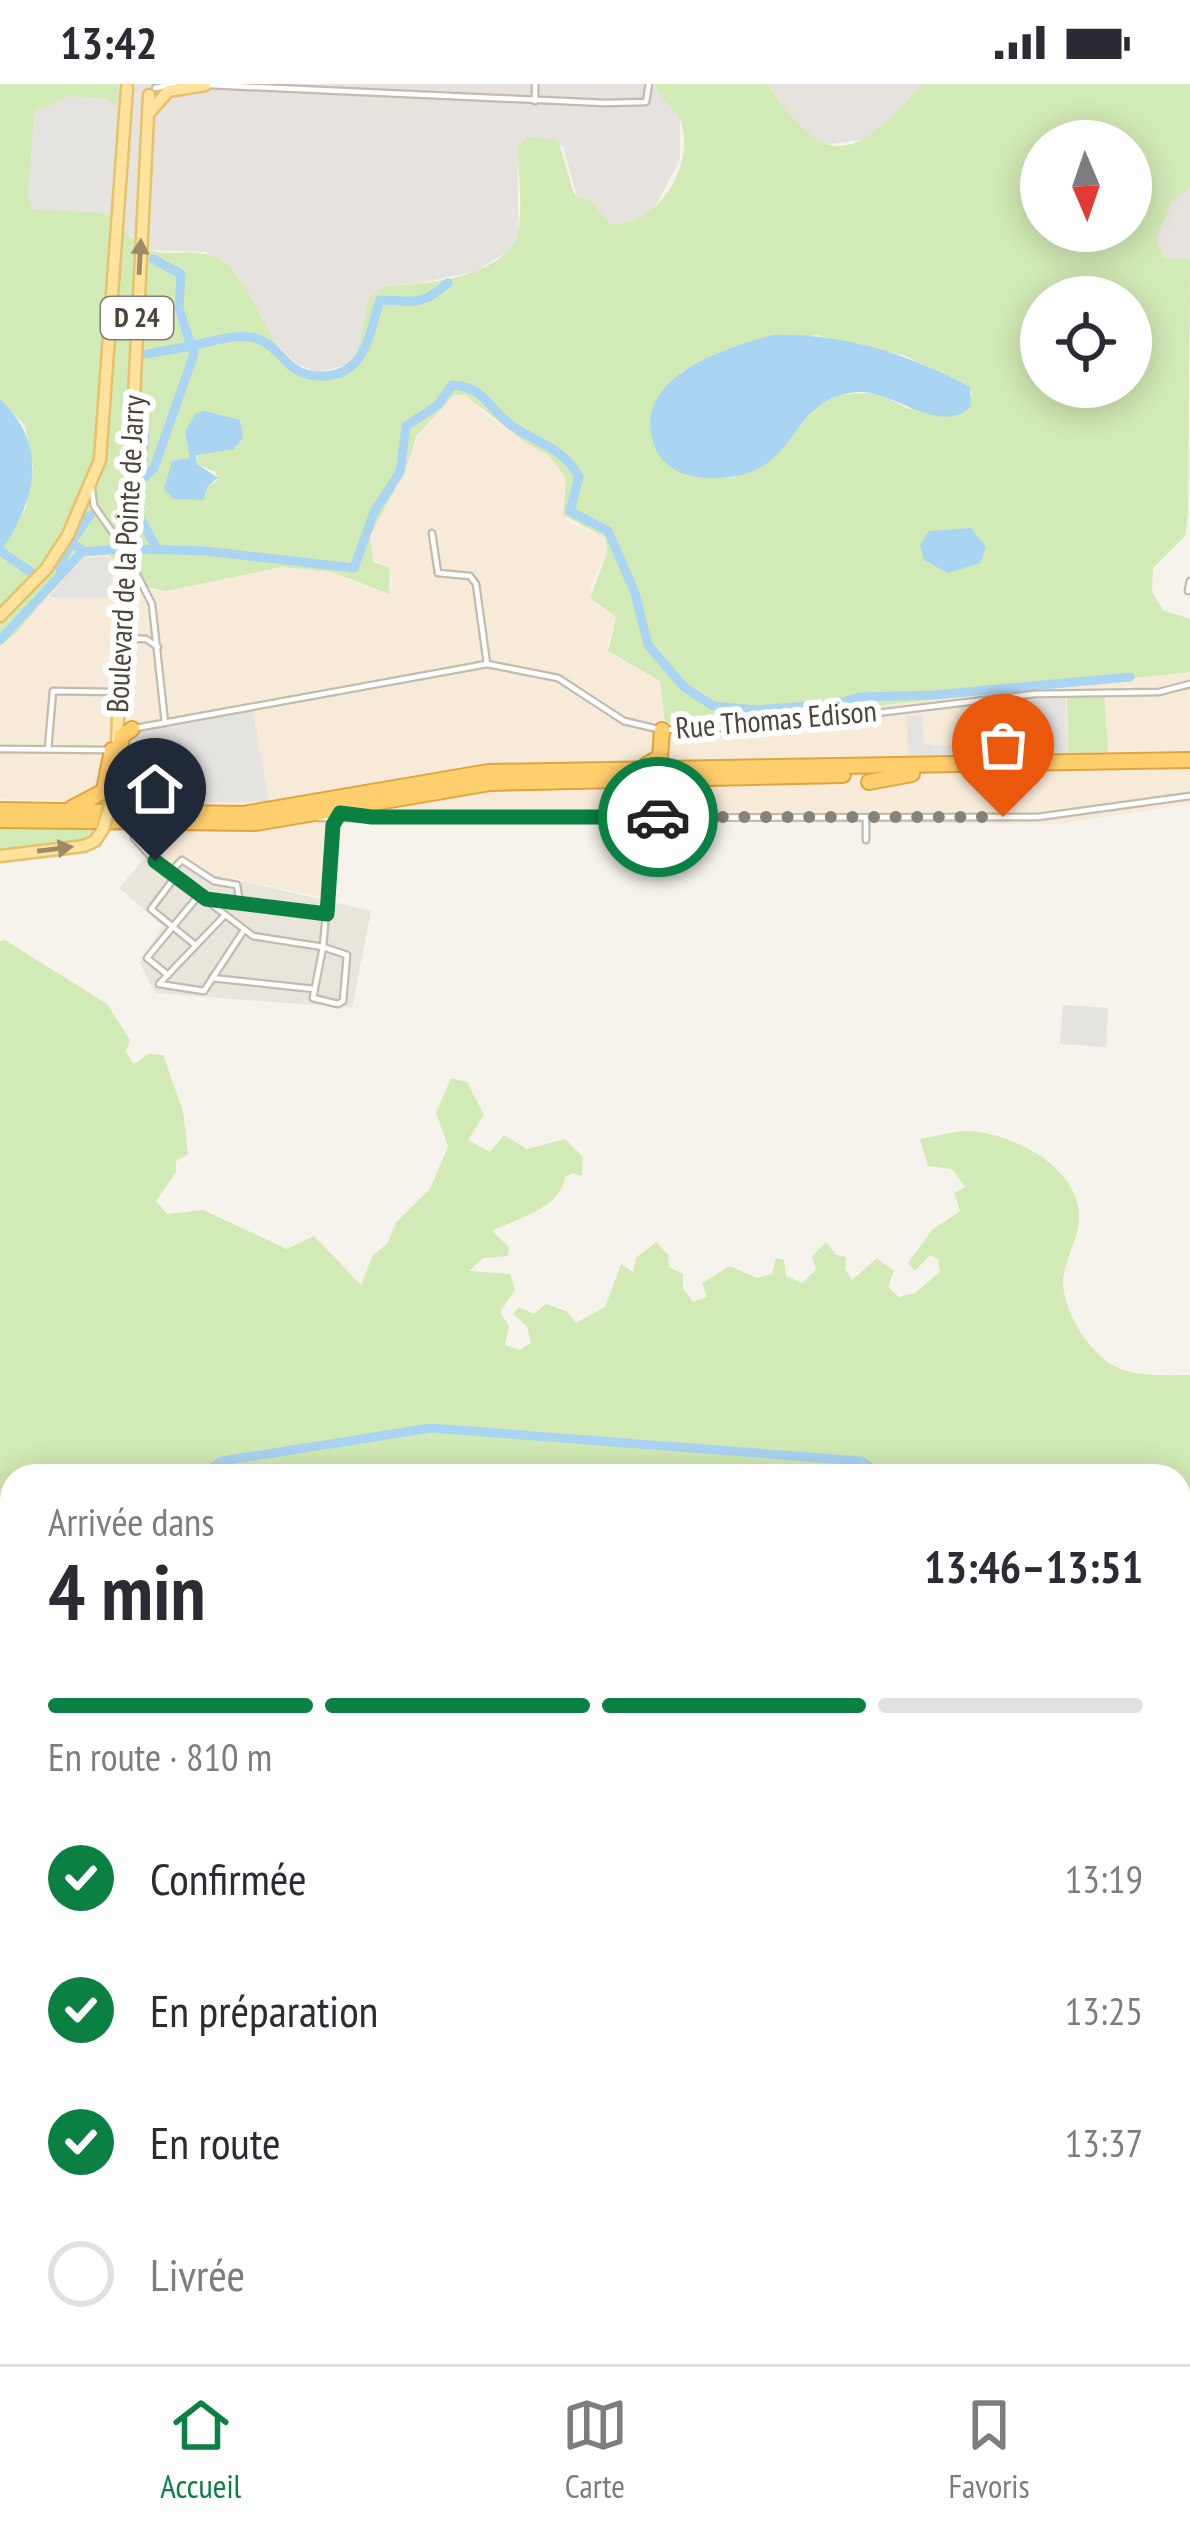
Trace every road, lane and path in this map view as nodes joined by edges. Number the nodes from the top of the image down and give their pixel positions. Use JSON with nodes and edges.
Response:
{"nodes":[{"id":1,"x":174,"y":84,"type":"edge"},
{"id":2,"x":191,"y":84,"type":"edge"},
{"id":3,"x":536,"y":84,"type":"edge"},
{"id":4,"x":649,"y":84,"type":"edge"},
{"id":5,"x":205,"y":85,"type":"edge"},
{"id":6,"x":127,"y":86,"type":"edge"},
{"id":7,"x":344,"y":88,"type":"edge"},
{"id":8,"x":153,"y":89,"type":"edge"},
{"id":9,"x":535,"y":101,"type":"junction"},
{"id":10,"x":146,"y":139,"type":"junction"},
{"id":11,"x":120,"y":160,"type":"junction"},
{"id":12,"x":145,"y":162,"type":"junction"},
{"id":13,"x":110,"y":337,"type":"junction"},
{"id":14,"x":136,"y":339,"type":"junction"},
{"id":15,"x":108,"y":377,"type":"junction"},
{"id":16,"x":134,"y":382,"type":"junction"},
{"id":17,"x":96,"y":473,"type":"junction"},
{"id":18,"x":431,"y":533,"type":"dead end"},
{"id":19,"x":126,"y":561,"type":"junction"},
{"id":20,"x":1190,"y":581,"type":"edge"},
{"id":21,"x":1188,"y":591,"type":"edge"},
{"id":22,"x":0,"y":616,"type":"edge"},
{"id":23,"x":122,"y":632,"type":"junction"},
{"id":24,"x":139,"y":638,"type":"junction"},
{"id":25,"x":158,"y":646,"type":"junction"},
{"id":26,"x":124,"y":652,"type":"junction"},
{"id":27,"x":488,"y":664,"type":"junction"},
{"id":28,"x":1190,"y":684,"type":"edge"},
{"id":29,"x":119,"y":693,"type":"junction"},
{"id":30,"x":165,"y":723,"type":"junction"},
{"id":31,"x":132,"y":729,"type":"joint"},
{"id":32,"x":662,"y":736,"type":"junction"},
{"id":33,"x":0,"y":749,"type":"edge"},
{"id":34,"x":48,"y":749,"type":"junction"},
{"id":35,"x":112,"y":750,"type":"junction"},
{"id":36,"x":870,"y":757,"type":"dead end"},
{"id":37,"x":826,"y":759,"type":"dead end"},
{"id":38,"x":1190,"y":760,"type":"edge"},
{"id":39,"x":946,"y":765,"type":"junction"},
{"id":40,"x":746,"y":767,"type":"junction"},
{"id":41,"x":569,"y":770,"type":"junction"},
{"id":42,"x":1190,"y":770,"type":"edge"},
{"id":43,"x":766,"y":772,"type":"junction"},
{"id":44,"x":912,"y":774,"type":"junction"},
{"id":45,"x":836,"y":782,"type":"dead end"},
{"id":46,"x":869,"y":782,"type":"dead end"},
{"id":47,"x":1190,"y":796,"type":"edge"},
{"id":48,"x":1,"y":813,"type":"edge"},
{"id":49,"x":158,"y":813,"type":"junction"},
{"id":50,"x":866,"y":818,"type":"junction"},
{"id":51,"x":335,"y":819,"type":"junction"},
{"id":52,"x":194,"y":823,"type":"junction"},
{"id":53,"x":134,"y":838,"type":"dead end"},
{"id":54,"x":866,"y":840,"type":"dead end"},
{"id":55,"x":0,"y":856,"type":"edge"},
{"id":56,"x":173,"y":874,"type":"junction"},
{"id":57,"x":202,"y":897,"type":"junction"},
{"id":58,"x":240,"y":904,"type":"junction"},
{"id":59,"x":225,"y":914,"type":"junction"},
{"id":60,"x":327,"y":914,"type":"junction"},
{"id":61,"x":172,"y":927,"type":"junction"},
{"id":62,"x":244,"y":930,"type":"junction"},
{"id":63,"x":196,"y":945,"type":"junction"},
{"id":64,"x":323,"y":947,"type":"junction"},
{"id":65,"x":168,"y":975,"type":"junction"},
{"id":66,"x":212,"y":978,"type":"junction"},
{"id":67,"x":314,"y":989,"type":"junction"}],
"edges":[{"from":1,"to":8,"type":"street"},
{"from":2,"to":5,"type":"street"},
{"from":3,"to":9,"type":"street"},
{"from":4,"to":9,"type":"street"},
{"from":5,"to":7,"type":"street"},
{"from":5,"to":10,"type":"main road"},
{"from":6,"to":8,"type":"main road"},
{"from":6,"to":11,"type":"main road","name":"Boulevard de la Pointe de Jarry","number":"D 24"},
{"from":7,"to":9,"type":"street"},
{"from":8,"to":10,"type":"main road","name":"Boulevard de la Pointe de Jarry","number":"D 24"},
{"from":10,"to":12,"type":"main road","name":"Boulevard de la Pointe de Jarry","number":"D 24"},
{"from":11,"to":12,"type":"main road"},
{"from":11,"to":13,"type":"main road","name":"Boulevard de la Pointe de Jarry","number":"D 24"},
{"from":14,"to":12,"type":"main road","name":"Boulevard de la Pointe de Jarry","number":"D 24","one_way":true},
{"from":13,"to":14,"type":"main road"},
{"from":13,"to":15,"type":"main road","name":"Boulevard de la Pointe de Jarry","number":"D 24"},
{"from":14,"to":16,"type":"main road","name":"Boulevard de la Pointe de Jarry","number":"D 24"},
{"from":15,"to":16,"type":"main road"},
{"from":15,"to":17,"type":"main road","name":"Boulevard de la Pointe de Jarry","number":"D 24"},
{"from":16,"to":19,"type":"main road","name":"Boulevard de la Pointe de Jarry","number":"D 24"},
{"from":17,"to":19,"type":"street","name":"Boulevard de la Pointe de Jarry","number":"D 24"},
{"from":17,"to":22,"type":"main road","name":"Boulevard de la Pointe de Jarry","number":"D 24"},
{"from":18,"to":27,"type":"street"},
{"from":19,"to":23,"type":"main road","name":"Boulevard de la Pointe de Jarry","number":"D 24"},
{"from":19,"to":25,"type":"street"},
{"from":20,"to":21,"type":"street"},
{"from":23,"to":24,"type":"street"},
{"from":23,"to":26,"type":"main road","name":"Boulevard de la Pointe de Jarry","number":"D 24"},
{"from":23,"to":29,"type":"street","name":"Boulevard de la Pointe de Jarry","number":"D 24"},
{"from":24,"to":25,"type":"street"},
{"from":24,"to":26,"type":"main road"},
{"from":25,"to":30,"type":"street"},
{"from":26,"to":29,"type":"main road","name":"Boulevard de la Pointe de Jarry","number":"D 24"},
{"from":27,"to":30,"type":"street","name":"Rue Thomas Edison"},
{"from":27,"to":32,"type":"street","name":"Rue Thomas Edison"},
{"from":28,"to":32,"type":"street","name":"Rue Thomas Edison"},
{"from":29,"to":34,"type":"street"},
{"from":29,"to":35,"type":"street","name":"Boulevard de la Pointe de Jarry","number":"D 24"},
{"from":55,"to":29,"type":"main road","name":"Boulevard de la Pointe de Jarry","number":"D 24","one_way":true,"bridge":true},
{"from":30,"to":31,"type":"street","name":"Rue Thomas Edison"},
{"from":31,"to":49,"type":"highway"},
{"from":32,"to":40,"type":"highway"},
{"from":32,"to":41,"type":"highway"},
{"from":33,"to":34,"type":"street"},
{"from":34,"to":35,"type":"street"},
{"from":35,"to":48,"type":"highway"},
{"from":36,"to":39,"type":"highway"},
{"from":37,"to":43,"type":"highway"},
{"from":38,"to":39,"type":"highway"},
{"from":39,"to":43,"type":"highway"},
{"from":40,"to":41,"type":"highway"},
{"from":40,"to":43,"type":"highway"},
{"from":41,"to":49,"type":"highway"},
{"from":42,"to":44,"type":"highway"},
{"from":43,"to":44,"type":"highway"},
{"from":43,"to":45,"type":"highway"},
{"from":43,"to":52,"type":"highway"},
{"from":44,"to":46,"type":"highway"},
{"from":47,"to":50,"type":"street"},
{"from":48,"to":49,"type":"highway"},
{"from":48,"to":52,"type":"highway"},
{"from":50,"to":51,"type":"street"},
{"from":50,"to":54,"type":"street"},
{"from":51,"to":52,"type":"street"},
{"from":51,"to":60,"type":"street"},
{"from":53,"to":56,"type":"street"},
{"from":56,"to":57,"type":"street"},
{"from":56,"to":58,"type":"street"},
{"from":56,"to":61,"type":"street"},
{"from":57,"to":58,"type":"street"},
{"from":57,"to":59,"type":"street"},
{"from":57,"to":61,"type":"street"},
{"from":58,"to":60,"type":"street"},
{"from":59,"to":62,"type":"street"},
{"from":59,"to":63,"type":"street"},
{"from":60,"to":64,"type":"street"},
{"from":61,"to":63,"type":"street"},
{"from":61,"to":65,"type":"street"},
{"from":62,"to":64,"type":"street"},
{"from":62,"to":66,"type":"street"},
{"from":63,"to":65,"type":"street"},
{"from":64,"to":67,"type":"street"},
{"from":64,"to":67,"type":"street"},
{"from":65,"to":66,"type":"street"},
{"from":66,"to":67,"type":"street"}]}
